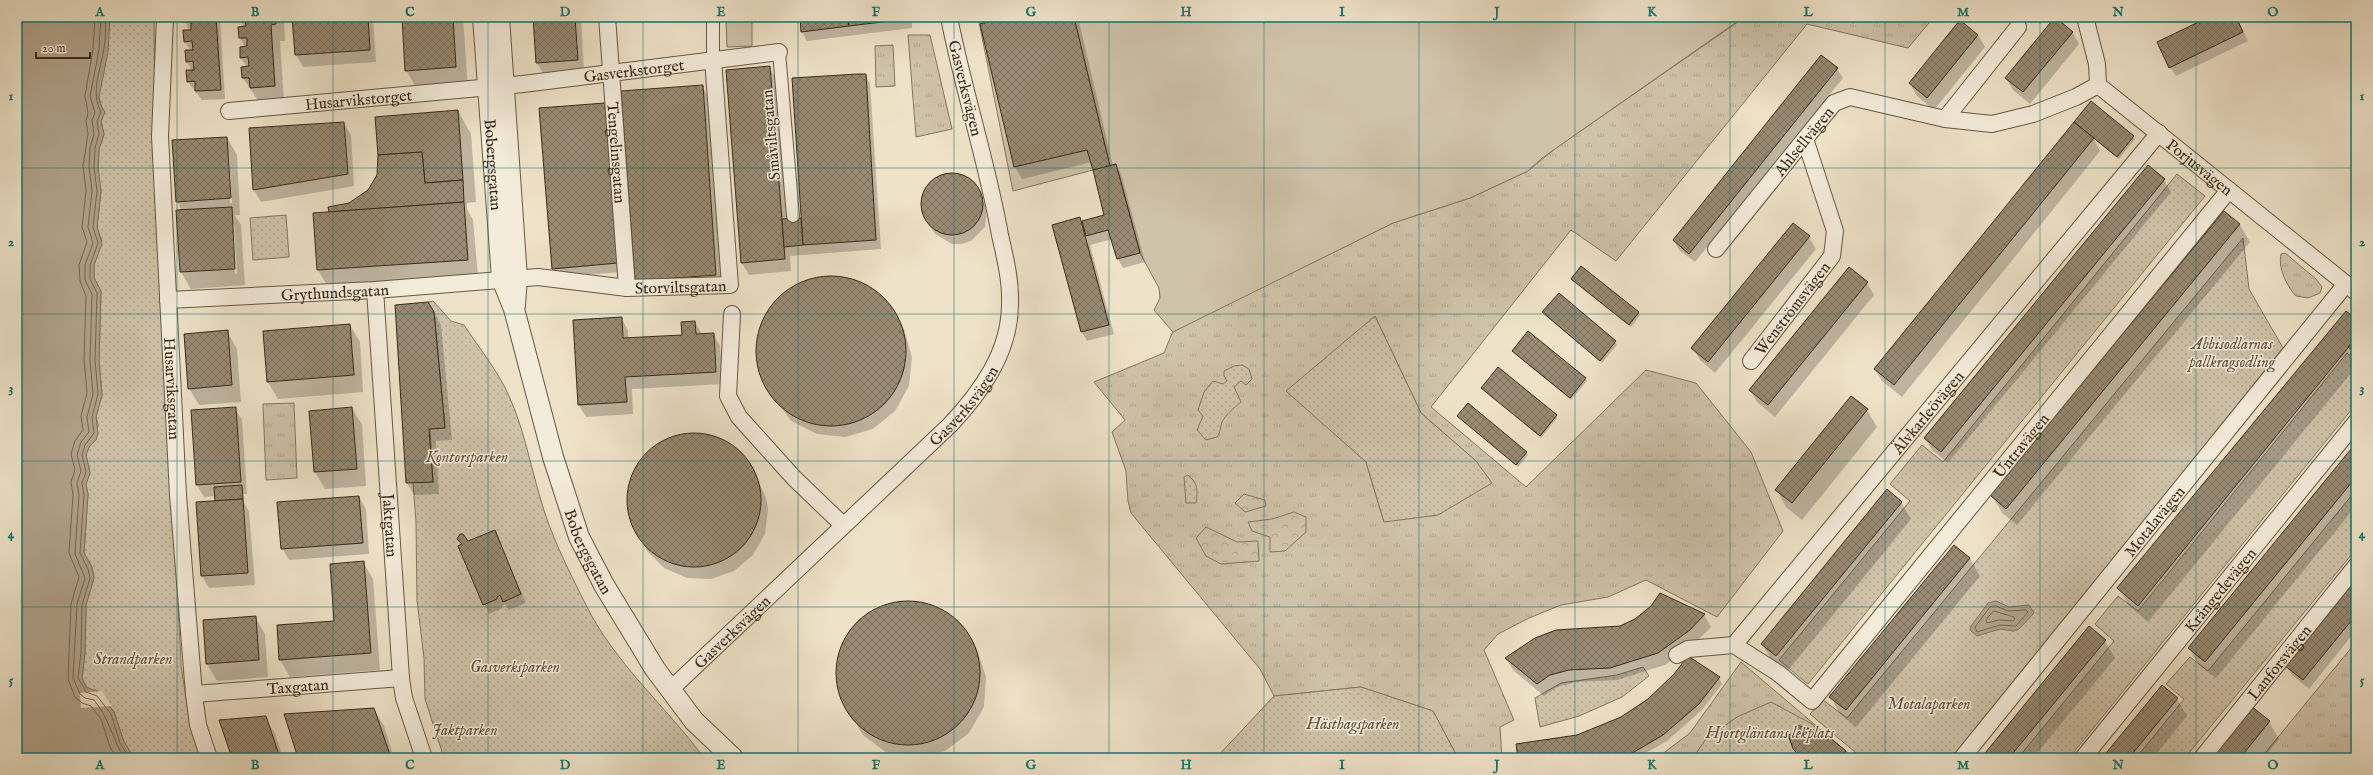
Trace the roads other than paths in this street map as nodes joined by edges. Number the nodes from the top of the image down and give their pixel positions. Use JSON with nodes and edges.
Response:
{"nodes":[{"id":1,"x":165,"y":17,"type":"edge"},
{"id":2,"x":483,"y":17,"type":"edge"},
{"id":3,"x":499,"y":17,"type":"edge"},
{"id":4,"x":607,"y":17,"type":"edge"},
{"id":5,"x":713,"y":17,"type":"edge"},
{"id":6,"x":949,"y":17,"type":"edge"},
{"id":7,"x":2085,"y":17,"type":"edge"},
{"id":8,"x":2018,"y":27,"type":"dead end"},
{"id":9,"x":779,"y":52,"type":"joint"},
{"id":10,"x":713,"y":60,"type":"junction"},
{"id":11,"x":610,"y":74,"type":"junction"},
{"id":12,"x":2098,"y":85,"type":"junction"},
{"id":13,"x":496,"y":86,"type":"junction"},
{"id":14,"x":229,"y":111,"type":"dead end"},
{"id":15,"x":1944,"y":119,"type":"junction"},
{"id":16,"x":2159,"y":133,"type":"junction"},
{"id":17,"x":1805,"y":139,"type":"junction"},
{"id":18,"x":2229,"y":190,"type":"junction"},
{"id":19,"x":793,"y":216,"type":"dead end"},
{"id":20,"x":1716,"y":249,"type":"dead end"},
{"id":21,"x":509,"y":278,"type":"junction"},
{"id":22,"x":627,"y":288,"type":"junction"},
{"id":23,"x":2351,"y":288,"type":"edge"},
{"id":24,"x":375,"y":290,"type":"junction"},
{"id":25,"x":168,"y":300,"type":"junction"},
{"id":26,"x":732,"y":314,"type":"dead end"},
{"id":27,"x":1751,"y":361,"type":"dead end"},
{"id":28,"x":2356,"y":422,"type":"edge"},
{"id":29,"x":843,"y":525,"type":"junction"},
{"id":30,"x":2356,"y":566,"type":"edge"},
{"id":31,"x":1734,"y":646,"type":"junction"},
{"id":32,"x":1677,"y":655,"type":"dead end"},
{"id":33,"x":402,"y":678,"type":"junction"},
{"id":34,"x":670,"y":690,"type":"junction"},
{"id":35,"x":194,"y":694,"type":"junction"},
{"id":36,"x":208,"y":758,"type":"edge"},
{"id":37,"x":424,"y":758,"type":"edge"},
{"id":38,"x":733,"y":758,"type":"edge"},
{"id":39,"x":1962,"y":758,"type":"edge"},
{"id":40,"x":2083,"y":758,"type":"edge"},
{"id":41,"x":2202,"y":758,"type":"edge"}],
"edges":[{"from":1,"to":25,"type":"street","name":"Husarviksgatan"},
{"from":2,"to":13,"type":"street","name":"Bobergsgatan"},
{"from":3,"to":13,"type":"street","name":"Bobergsgatan"},
{"from":4,"to":11,"type":"street","name":"Tengelinsgatan"},
{"from":5,"to":10,"type":"street"},
{"from":6,"to":29,"type":"street","name":"Gasverksvägen"},
{"from":7,"to":12,"type":"street"},
{"from":8,"to":15,"type":"street"},
{"from":9,"to":10,"type":"street","name":"Gasverkstorget"},
{"from":9,"to":19,"type":"street","name":"Småviltsgatan"},
{"from":10,"to":11,"type":"street","name":"Gasverkstorget"},
{"from":10,"to":22,"type":"street","name":"Storviltsgatan"},
{"from":11,"to":13,"type":"street","name":"Gasverkstorget"},
{"from":11,"to":22,"type":"street","name":"Tengelinsgatan"},
{"from":12,"to":15,"type":"street","name":"Ahlsellvägen"},
{"from":12,"to":16,"type":"street","name":"Porjusvägen"},
{"from":13,"to":14,"type":"street","name":"Husarvikstorget"},
{"from":13,"to":21,"type":"street","name":"Bobergsgatan"},
{"from":15,"to":17,"type":"street","name":"Ahlsellvägen"},
{"from":16,"to":18,"type":"street","name":"Porjusvägen"},
{"from":16,"to":31,"type":"street","name":"Älvkarleövägen"},
{"from":17,"to":20,"type":"street","name":"Ahlsellvägen"},
{"from":17,"to":27,"type":"street","name":"Wenströmsvägen"},
{"from":18,"to":23,"type":"street","name":"Porjusvägen"},
{"from":18,"to":31,"type":"street","name":"Untravägen"},
{"from":21,"to":22,"type":"street","name":"Storviltsgatan"},
{"from":21,"to":24,"type":"street","name":"Grythundsgatan"},
{"from":21,"to":34,"type":"street","name":"Bobergsgatan"},
{"from":23,"to":39,"type":"street","name":"Motalavägen"},
{"from":24,"to":25,"type":"street","name":"Grythundsgatan"},
{"from":24,"to":33,"type":"street","name":"Jaktgatan"},
{"from":25,"to":35,"type":"street","name":"Husarviksgatan"},
{"from":26,"to":29,"type":"street"},
{"from":28,"to":40,"type":"street","name":"Krångedevägen"},
{"from":29,"to":34,"type":"street","name":"Gasverksvägen"},
{"from":30,"to":41,"type":"street","name":"Lanforsvägen"},
{"from":31,"to":32,"type":"street"},
{"from":33,"to":35,"type":"street","name":"Taxgatan"},
{"from":33,"to":37,"type":"street","name":"Jaktgatan"},
{"from":34,"to":38,"type":"street","name":"Bobergsgatan"},
{"from":35,"to":36,"type":"street","name":"Husarviksgatan"}]}
